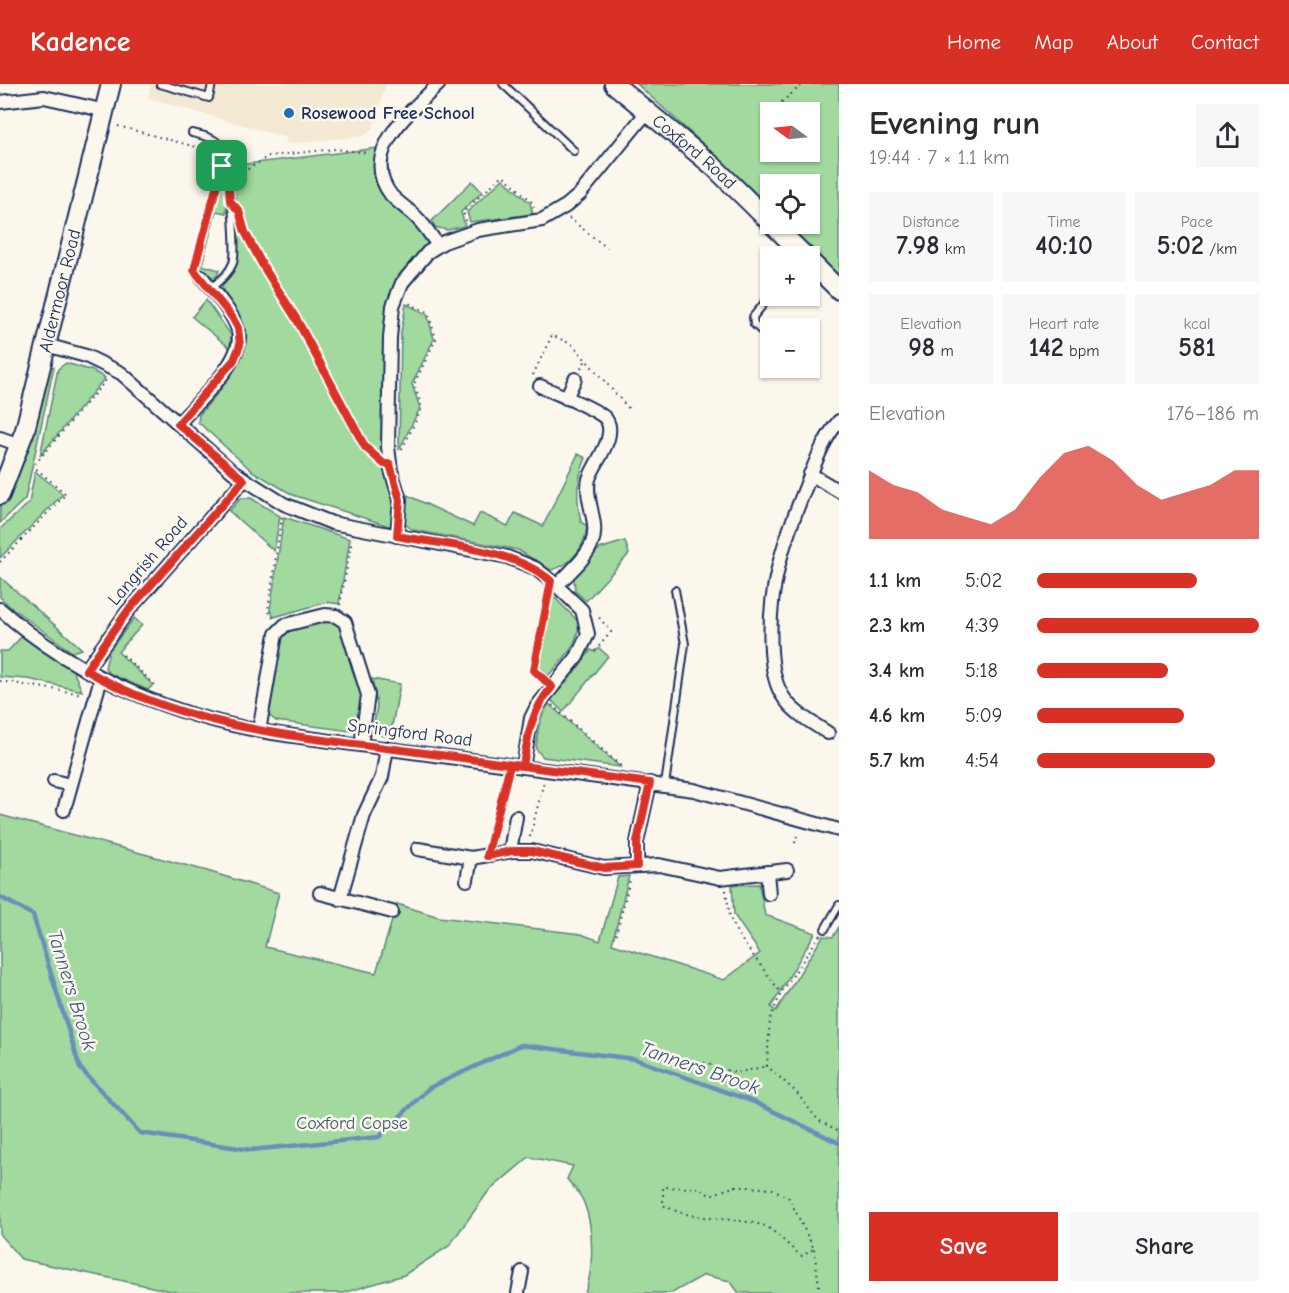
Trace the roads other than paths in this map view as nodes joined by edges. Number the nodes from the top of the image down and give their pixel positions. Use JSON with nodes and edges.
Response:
{"nodes":[{"id":1,"x":111,"y":84,"type":"edge"},
{"id":2,"x":160,"y":84,"type":"edge"},
{"id":3,"x":213,"y":84,"type":"edge"},
{"id":4,"x":439,"y":84,"type":"edge"},
{"id":5,"x":503,"y":84,"type":"edge"},
{"id":6,"x":614,"y":84,"type":"edge"},
{"id":7,"x":0,"y":102,"type":"edge"},
{"id":8,"x":647,"y":112,"type":"junction"},
{"id":9,"x":104,"y":117,"type":"junction"},
{"id":10,"x":192,"y":133,"type":"dead end"},
{"id":11,"x":574,"y":151,"type":"dead end"},
{"id":12,"x":760,"y":212,"type":"edge"},
{"id":13,"x":782,"y":234,"type":"edge"},
{"id":14,"x":438,"y":245,"type":"junction"},
{"id":15,"x":795,"y":246,"type":"edge"},
{"id":16,"x":820,"y":271,"type":"edge"},
{"id":17,"x":202,"y":277,"type":"road end"},
{"id":18,"x":211,"y":289,"type":"junction"},
{"id":19,"x":839,"y":290,"type":"edge"},
{"id":20,"x":762,"y":306,"type":"edge"},
{"id":21,"x":760,"y":330,"type":"edge"},
{"id":22,"x":46,"y":345,"type":"junction"},
{"id":23,"x":575,"y":379,"type":"road end"},
{"id":24,"x":540,"y":386,"type":"road end"},
{"id":25,"x":566,"y":398,"type":"junction"},
{"id":26,"x":839,"y":421,"type":"edge"},
{"id":27,"x":178,"y":424,"type":"junction"},
{"id":28,"x":0,"y":438,"type":"edge"},
{"id":29,"x":20,"y":445,"type":"junction"},
{"id":30,"x":810,"y":474,"type":"junction"},
{"id":31,"x":244,"y":480,"type":"junction"},
{"id":32,"x":839,"y":491,"type":"edge"},
{"id":33,"x":0,"y":495,"type":"edge"},
{"id":34,"x":397,"y":536,"type":"junction"},
{"id":35,"x":554,"y":583,"type":"junction"},
{"id":36,"x":675,"y":590,"type":"dead end"},
{"id":37,"x":0,"y":609,"type":"edge"},
{"id":38,"x":86,"y":670,"type":"junction"},
{"id":39,"x":101,"y":678,"type":"junction"},
{"id":40,"x":259,"y":731,"type":"junction"},
{"id":41,"x":828,"y":733,"type":"dead end"},
{"id":42,"x":361,"y":745,"type":"junction"},
{"id":43,"x":387,"y":748,"type":"junction"},
{"id":44,"x":523,"y":766,"type":"junction"},
{"id":45,"x":54,"y":781,"type":"dead end"},
{"id":46,"x":650,"y":783,"type":"junction"},
{"id":47,"x":665,"y":785,"type":"junction"},
{"id":48,"x":70,"y":786,"type":"junction"},
{"id":49,"x":63,"y":810,"type":"dead end"},
{"id":50,"x":516,"y":817,"type":"dead end"},
{"id":51,"x":839,"y":830,"type":"edge"},
{"id":52,"x":418,"y":849,"type":"dead end"},
{"id":53,"x":510,"y":851,"type":"junction"},
{"id":54,"x":471,"y":858,"type":"junction"},
{"id":55,"x":636,"y":866,"type":"junction"},
{"id":56,"x":788,"y":870,"type":"dead end"},
{"id":57,"x":767,"y":873,"type":"junction"},
{"id":58,"x":467,"y":880,"type":"dead end"},
{"id":59,"x":320,"y":893,"type":"dead end"},
{"id":60,"x":770,"y":894,"type":"dead end"},
{"id":61,"x":340,"y":898,"type":"junction"},
{"id":62,"x":839,"y":905,"type":"edge"},
{"id":63,"x":392,"y":912,"type":"dead end"},
{"id":64,"x":825,"y":929,"type":"road end"},
{"id":65,"x":522,"y":1272,"type":"dead end"},
{"id":66,"x":518,"y":1293,"type":"edge"}],
"edges":[{"from":1,"to":9,"type":"street","name":"Aldermoor Road"},
{"from":2,"to":3,"type":"lane"},
{"from":4,"to":14,"type":"street"},
{"from":5,"to":11,"type":"lane"},
{"from":6,"to":8,"type":"street","name":"Coxford Road"},
{"from":7,"to":9,"type":"street"},
{"from":8,"to":12,"type":"street","name":"Coxford Road"},
{"from":8,"to":14,"type":"street"},
{"from":9,"to":22,"type":"street","name":"Aldermoor Road"},
{"from":10,"to":18,"type":"lane"},
{"from":13,"to":15,"type":"street","name":"Coxford Road"},
{"from":14,"to":34,"type":"street"},
{"from":16,"to":19,"type":"street"},
{"from":17,"to":18,"type":"street"},
{"from":18,"to":27,"type":"street"},
{"from":20,"to":21,"type":"lane"},
{"from":22,"to":27,"type":"street"},
{"from":22,"to":29,"type":"street","name":"Aldermoor Road"},
{"from":23,"to":25,"type":"street"},
{"from":24,"to":25,"type":"street"},
{"from":25,"to":35,"type":"street"},
{"from":26,"to":30,"type":"street"},
{"from":27,"to":31,"type":"street"},
{"from":28,"to":29,"type":"street"},
{"from":29,"to":33,"type":"street","name":"Aldermoor Road"},
{"from":30,"to":32,"type":"street"},
{"from":30,"to":41,"type":"street"},
{"from":31,"to":34,"type":"street"},
{"from":31,"to":38,"type":"street","name":"Langrish Road"},
{"from":34,"to":35,"type":"street"},
{"from":35,"to":44,"type":"street"},
{"from":36,"to":47,"type":"lane"},
{"from":37,"to":38,"type":"street","name":"Springford Road"},
{"from":38,"to":39,"type":"street","name":"Springford Road"},
{"from":39,"to":40,"type":"street","name":"Springford Road"},
{"from":39,"to":48,"type":"street"},
{"from":40,"to":42,"type":"street","name":"Springford Road"},
{"from":40,"to":42,"type":"street"},
{"from":42,"to":43,"type":"street","name":"Springford Road"},
{"from":43,"to":44,"type":"street","name":"Springford Road"},
{"from":43,"to":61,"type":"street"},
{"from":44,"to":46,"type":"street","name":"Springford Road"},
{"from":45,"to":48,"type":"street"},
{"from":46,"to":47,"type":"street","name":"Springford Road"},
{"from":46,"to":55,"type":"street"},
{"from":47,"to":51,"type":"street","name":"Springford Road"},
{"from":48,"to":49,"type":"street"},
{"from":50,"to":53,"type":"street"},
{"from":52,"to":54,"type":"street"},
{"from":53,"to":54,"type":"street"},
{"from":53,"to":55,"type":"street"},
{"from":54,"to":58,"type":"street"},
{"from":55,"to":57,"type":"street"},
{"from":56,"to":57,"type":"street"},
{"from":57,"to":60,"type":"street"},
{"from":59,"to":61,"type":"street"},
{"from":61,"to":63,"type":"street"},
{"from":62,"to":64,"type":"lane"},
{"from":65,"to":66,"type":"street"}]}
